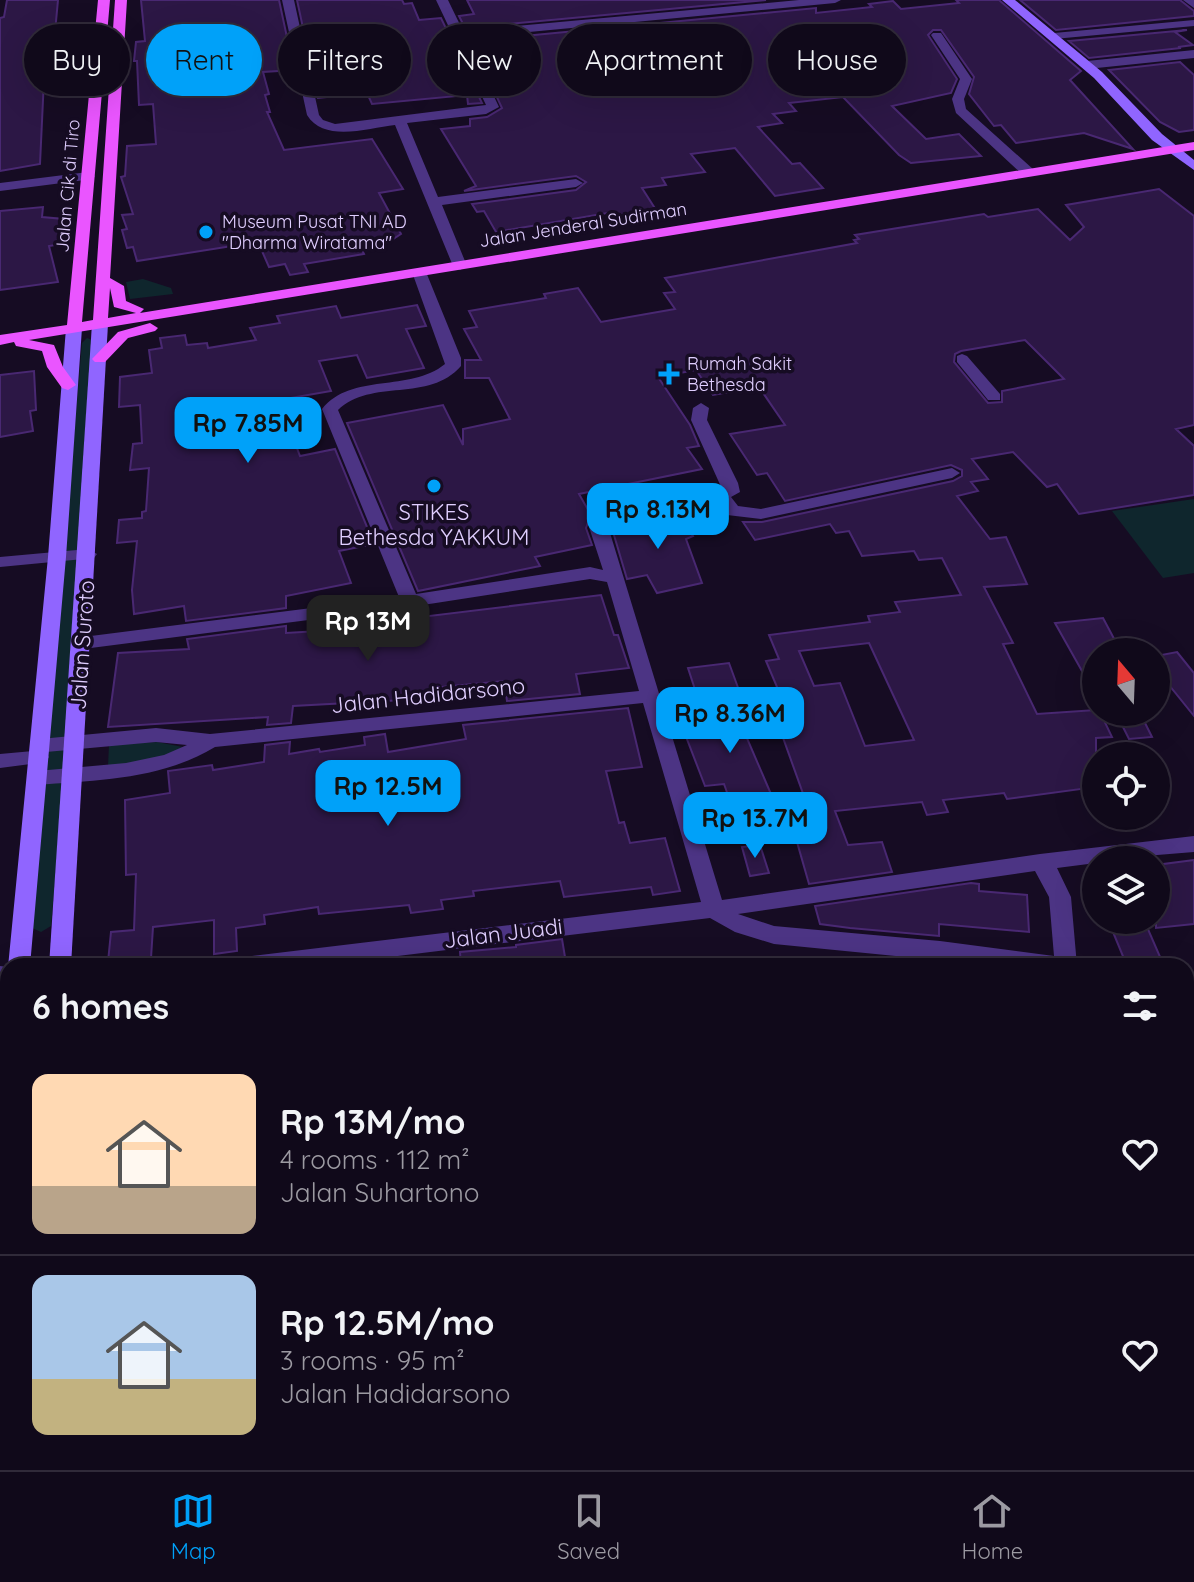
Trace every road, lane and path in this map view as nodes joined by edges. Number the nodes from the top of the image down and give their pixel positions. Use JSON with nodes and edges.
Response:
{"nodes":[{"id":1,"x":104,"y":0,"type":"edge"},
{"id":2,"x":121,"y":0,"type":"edge"},
{"id":3,"x":288,"y":0,"type":"edge"},
{"id":4,"x":442,"y":0,"type":"edge"},
{"id":5,"x":820,"y":0,"type":"edge"},
{"id":6,"x":835,"y":0,"type":"edge"},
{"id":7,"x":1008,"y":0,"type":"edge"},
{"id":8,"x":1189,"y":0,"type":"edge"},
{"id":9,"x":1194,"y":5,"type":"edge"},
{"id":10,"x":1194,"y":23,"type":"edge"},
{"id":11,"x":455,"y":24,"type":"edge"},
{"id":12,"x":541,"y":24,"type":"edge"},
{"id":13,"x":937,"y":35,"type":"dead end"},
{"id":14,"x":1054,"y":36,"type":"junction"},
{"id":15,"x":1194,"y":54,"type":"edge"},
{"id":16,"x":1087,"y":65,"type":"junction"},
{"id":17,"x":488,"y":96,"type":"edge"},
{"id":18,"x":400,"y":121,"type":"junction"},
{"id":19,"x":1194,"y":146,"type":"edge"},
{"id":20,"x":1173,"y":150,"type":"junction"},
{"id":21,"x":1194,"y":166,"type":"edge"},
{"id":22,"x":109,"y":173,"type":"junction"},
{"id":23,"x":1029,"y":173,"type":"junction"},
{"id":24,"x":88,"y":176,"type":"junction"},
{"id":25,"x":576,"y":183,"type":"dead end"},
{"id":26,"x":0,"y":187,"type":"edge"},
{"id":27,"x":434,"y":202,"type":"junction"},
{"id":28,"x":460,"y":266,"type":"junction"},
{"id":29,"x":419,"y":272,"type":"junction"},
{"id":30,"x":101,"y":279,"type":"junction"},
{"id":31,"x":77,"y":298,"type":"junction"},
{"id":32,"x":202,"y":307,"type":"junction"},
{"id":33,"x":137,"y":309,"type":"dead end"},
{"id":34,"x":100,"y":324,"type":"junction"},
{"id":35,"x":74,"y":328,"type":"junction"},
{"id":36,"x":0,"y":339,"type":"edge"},
{"id":37,"x":100,"y":359,"type":"junction"},
{"id":38,"x":962,"y":359,"type":"dead end"},
{"id":39,"x":68,"y":385,"type":"junction"},
{"id":40,"x":994,"y":397,"type":"dead end"},
{"id":41,"x":701,"y":408,"type":"dead end"},
{"id":42,"x":952,"y":473,"type":"dead end"},
{"id":43,"x":722,"y":497,"type":"junction"},
{"id":44,"x":88,"y":554,"type":"junction"},
{"id":45,"x":57,"y":557,"type":"junction"},
{"id":46,"x":0,"y":562,"type":"edge"},
{"id":47,"x":615,"y":578,"type":"junction"},
{"id":48,"x":410,"y":601,"type":"junction"},
{"id":49,"x":83,"y":643,"type":"junction"},
{"id":50,"x":651,"y":696,"type":"junction"},
{"id":51,"x":210,"y":741,"type":"junction"},
{"id":52,"x":75,"y":743,"type":"junction"},
{"id":53,"x":39,"y":760,"type":"junction"},
{"id":54,"x":0,"y":761,"type":"edge"},
{"id":55,"x":73,"y":774,"type":"junction"},
{"id":56,"x":1194,"y":844,"type":"edge"},
{"id":57,"x":1040,"y":862,"type":"junction"},
{"id":58,"x":714,"y":909,"type":"junction"},
{"id":59,"x":20,"y":958,"type":"edge"},
{"id":60,"x":61,"y":958,"type":"edge"},
{"id":61,"x":310,"y":958,"type":"edge"},
{"id":62,"x":1003,"y":958,"type":"edge"},
{"id":63,"x":1065,"y":958,"type":"edge"}],
"edges":[{"from":1,"to":24,"type":"main road","name":"Jalan Cik di Tiro"},
{"from":2,"to":22,"type":"main road","name":"Jalan Cik di Tiro"},
{"from":3,"to":18,"type":"street"},
{"from":4,"to":11,"type":"street"},
{"from":5,"to":6,"type":"street"},
{"from":5,"to":12,"type":"street"},
{"from":7,"to":14,"type":"main road"},
{"from":8,"to":9,"type":"street"},
{"from":10,"to":14,"type":"street"},
{"from":13,"to":23,"type":"street"},
{"from":14,"to":16,"type":"main road"},
{"from":15,"to":16,"type":"street"},
{"from":16,"to":20,"type":"main road"},
{"from":17,"to":18,"type":"street"},
{"from":18,"to":27,"type":"street"},
{"from":19,"to":20,"type":"main road","name":"Jalan Jenderal Sudirman"},
{"from":20,"to":21,"type":"main road"},
{"from":20,"to":23,"type":"main road","name":"Jalan Jenderal Sudirman"},
{"from":22,"to":24,"type":"main road"},
{"from":22,"to":30,"type":"main road","name":"Jalan Cik di Tiro"},
{"from":23,"to":28,"type":"main road","name":"Jalan Jenderal Sudirman"},
{"from":24,"to":26,"type":"street"},
{"from":24,"to":31,"type":"main road","name":"Jalan Cik di Tiro"},
{"from":25,"to":27,"type":"street"},
{"from":27,"to":28,"type":"street"},
{"from":28,"to":29,"type":"main road","name":"Jalan Jenderal Sudirman"},
{"from":29,"to":32,"type":"main road","name":"Jalan Jenderal Sudirman"},
{"from":29,"to":48,"type":"street"},
{"from":30,"to":33,"type":"main road"},
{"from":30,"to":34,"type":"main road","name":"Jalan Cik di Tiro"},
{"from":31,"to":35,"type":"main road","name":"Jalan Cik di Tiro"},
{"from":31,"to":36,"type":"main road"},
{"from":32,"to":34,"type":"main road","name":"Jalan Jenderal Sudirman"},
{"from":32,"to":37,"type":"main road"},
{"from":34,"to":35,"type":"main road","name":"Jalan Jenderal Sudirman"},
{"from":34,"to":37,"type":"main road","name":"Jalan Suroto"},
{"from":35,"to":36,"type":"main road","name":"Jalan Jenderal Sudirman"},
{"from":35,"to":39,"type":"main road","name":"Jalan Suroto"},
{"from":36,"to":39,"type":"main road"},
{"from":37,"to":44,"type":"main road","name":"Jalan Suroto"},
{"from":38,"to":40,"type":"street"},
{"from":39,"to":45,"type":"main road","name":"Jalan Suroto"},
{"from":41,"to":43,"type":"street"},
{"from":42,"to":43,"type":"street"},
{"from":43,"to":47,"type":"street"},
{"from":44,"to":45,"type":"street"},
{"from":44,"to":49,"type":"main road","name":"Jalan Suroto"},
{"from":45,"to":46,"type":"street"},
{"from":45,"to":53,"type":"main road","name":"Jalan Suroto"},
{"from":47,"to":48,"type":"street"},
{"from":47,"to":50,"type":"street"},
{"from":48,"to":49,"type":"street"},
{"from":49,"to":52,"type":"main road","name":"Jalan Suroto"},
{"from":50,"to":51,"type":"street","name":"Jalan Hadidarsono"},
{"from":50,"to":58,"type":"street"},
{"from":51,"to":52,"type":"street","name":"Jalan Hadidarsono"},
{"from":51,"to":55,"type":"street","name":"Jalan Hadidarsono"},
{"from":52,"to":53,"type":"street","name":"Jalan Hadidarsono"},
{"from":52,"to":55,"type":"main road","name":"Jalan Suroto"},
{"from":53,"to":54,"type":"street"},
{"from":53,"to":55,"type":"street","name":"Jalan Hadidarsono"},
{"from":53,"to":59,"type":"main road","name":"Jalan Suroto"},
{"from":55,"to":60,"type":"main road","name":"Jalan Suroto"},
{"from":56,"to":57,"type":"street","name":"Jalan Juadi"},
{"from":57,"to":58,"type":"street","name":"Jalan Juadi"},
{"from":57,"to":63,"type":"street"},
{"from":58,"to":61,"type":"street","name":"Jalan Juadi"},
{"from":58,"to":62,"type":"street"}]}
